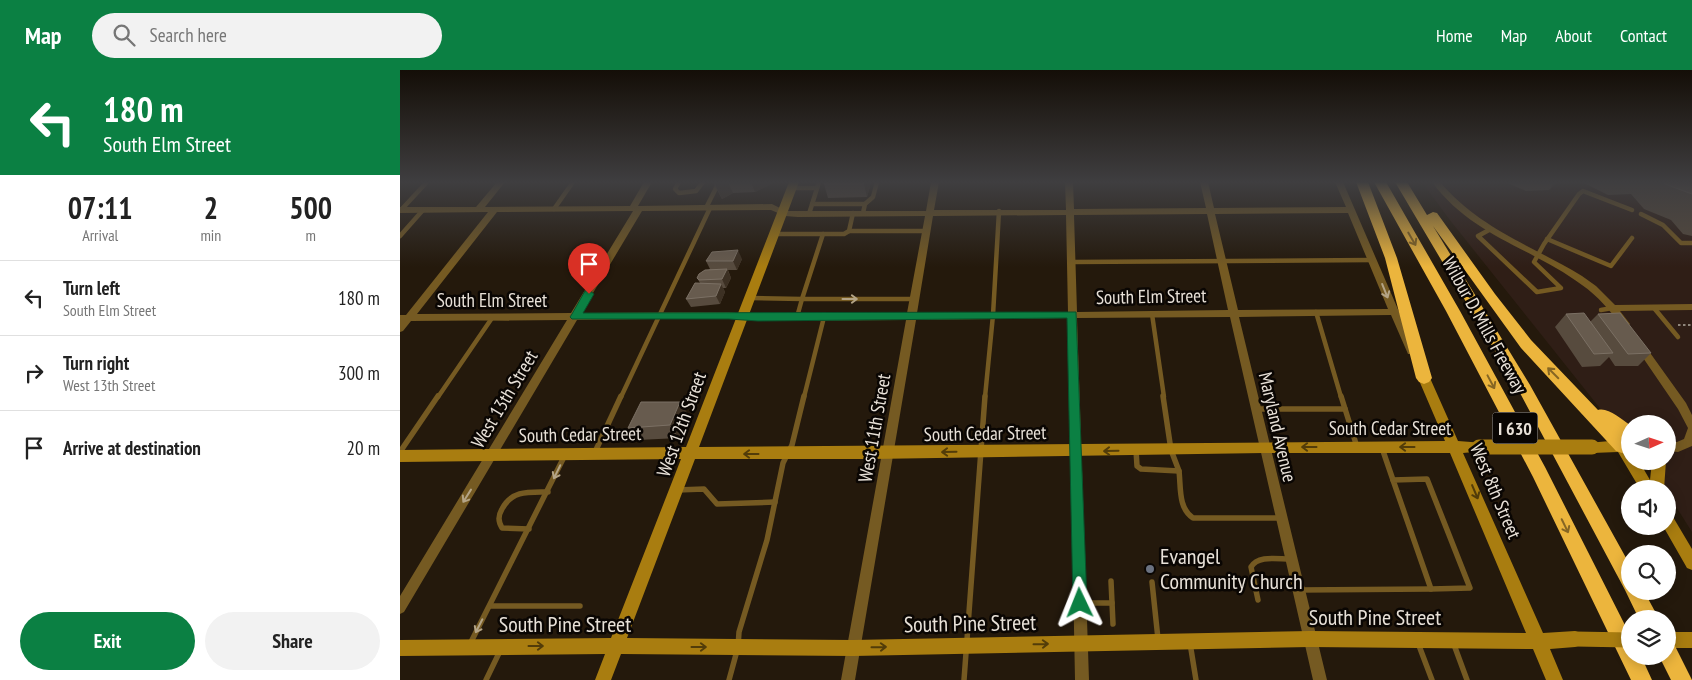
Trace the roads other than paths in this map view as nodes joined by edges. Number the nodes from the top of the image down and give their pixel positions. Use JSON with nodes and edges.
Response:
{"nodes":[{"id":1,"x":422,"y":210,"type":"edge"},
{"id":2,"x":495,"y":210,"type":"edge"},
{"id":3,"x":635,"y":210,"type":"edge"},
{"id":4,"x":707,"y":210,"type":"edge"},
{"id":5,"x":810,"y":210,"type":"edge"},
{"id":6,"x":1285,"y":210,"type":"edge"},
{"id":7,"x":1351,"y":210,"type":"edge"},
{"id":8,"x":1373,"y":210,"type":"edge"},
{"id":9,"x":1396,"y":210,"type":"edge"},
{"id":10,"x":1418,"y":210,"type":"edge"},
{"id":11,"x":1428,"y":210,"type":"edge"},
{"id":12,"x":1465,"y":210,"type":"edge"},
{"id":13,"x":1569,"y":210,"type":"edge"},
{"id":14,"x":782,"y":211,"type":"joint"},
{"id":15,"x":1070,"y":211,"type":"junction"},
{"id":16,"x":1210,"y":211,"type":"junction"},
{"id":17,"x":999,"y":212,"type":"junction"},
{"id":18,"x":863,"y":213,"type":"joint"},
{"id":19,"x":929,"y":213,"type":"junction"},
{"id":20,"x":809,"y":214,"type":"junction"},
{"id":21,"x":853,"y":214,"type":"junction"},
{"id":22,"x":1641,"y":214,"type":"dead end"},
{"id":23,"x":1489,"y":230,"type":"junction"},
{"id":24,"x":849,"y":231,"type":"junction"},
{"id":25,"x":926,"y":231,"type":"junction"},
{"id":26,"x":774,"y":234,"type":"junction"},
{"id":27,"x":823,"y":234,"type":"junction"},
{"id":28,"x":400,"y":236,"type":"edge"},
{"id":29,"x":1632,"y":238,"type":"dead end"},
{"id":30,"x":1548,"y":239,"type":"junction"},
{"id":31,"x":1692,"y":243,"type":"edge"},
{"id":32,"x":1537,"y":255,"type":"junction"},
{"id":33,"x":1372,"y":260,"type":"junction"},
{"id":34,"x":1222,"y":261,"type":"junction"},
{"id":35,"x":1072,"y":262,"type":"junction"},
{"id":36,"x":749,"y":298,"type":"junction"},
{"id":37,"x":802,"y":299,"type":"junction"},
{"id":38,"x":915,"y":299,"type":"junction"},
{"id":39,"x":1692,"y":307,"type":"edge"},
{"id":40,"x":1613,"y":308,"type":"junction"},
{"id":41,"x":1654,"y":308,"type":"junction"},
{"id":42,"x":1601,"y":310,"type":"dead end"},
{"id":43,"x":1234,"y":312,"type":"junction"},
{"id":44,"x":1316,"y":312,"type":"junction"},
{"id":45,"x":1394,"y":312,"type":"junction"},
{"id":46,"x":1072,"y":314,"type":"junction"},
{"id":47,"x":1152,"y":314,"type":"junction"},
{"id":48,"x":660,"y":315,"type":"junction"},
{"id":49,"x":743,"y":315,"type":"junction"},
{"id":50,"x":911,"y":316,"type":"junction"},
{"id":51,"x":993,"y":316,"type":"junction"},
{"id":52,"x":575,"y":317,"type":"junction"},
{"id":53,"x":797,"y":317,"type":"junction"},
{"id":54,"x":824,"y":317,"type":"junction"},
{"id":55,"x":404,"y":318,"type":"edge"},
{"id":56,"x":492,"y":318,"type":"junction"},
{"id":57,"x":400,"y":329,"type":"edge"},
{"id":58,"x":1678,"y":337,"type":"dead end"},
{"id":59,"x":1424,"y":378,"type":"junction"},
{"id":60,"x":1256,"y":409,"type":"junction"},
{"id":61,"x":1345,"y":409,"type":"junction"},
{"id":62,"x":1692,"y":425,"type":"edge"},
{"id":63,"x":1692,"y":431,"type":"edge"},
{"id":64,"x":1621,"y":434,"type":"edge"},
{"id":65,"x":1621,"y":443,"type":"edge"},
{"id":66,"x":1264,"y":447,"type":"junction"},
{"id":67,"x":1382,"y":447,"type":"junction"},
{"id":68,"x":1455,"y":447,"type":"junction"},
{"id":69,"x":1676,"y":447,"type":"edge"},
{"id":70,"x":1358,"y":448,"type":"junction"},
{"id":71,"x":1136,"y":450,"type":"junction"},
{"id":72,"x":1172,"y":450,"type":"junction"},
{"id":73,"x":980,"y":451,"type":"junction"},
{"id":74,"x":1076,"y":451,"type":"junction"},
{"id":75,"x":400,"y":452,"type":"edge"},
{"id":76,"x":567,"y":452,"type":"junction"},
{"id":77,"x":595,"y":452,"type":"junction"},
{"id":78,"x":691,"y":453,"type":"junction"},
{"id":79,"x":888,"y":453,"type":"junction"},
{"id":80,"x":789,"y":454,"type":"junction"},
{"id":81,"x":493,"y":455,"type":"junction"},
{"id":82,"x":400,"y":456,"type":"edge"},
{"id":83,"x":1179,"y":471,"type":"junction"},
{"id":84,"x":1393,"y":480,"type":"junction"},
{"id":85,"x":677,"y":490,"type":"junction"},
{"id":86,"x":548,"y":492,"type":"junction"},
{"id":87,"x":775,"y":502,"type":"junction"},
{"id":88,"x":1282,"y":518,"type":"junction"},
{"id":89,"x":529,"y":528,"type":"junction"},
{"id":90,"x":1676,"y":535,"type":"edge"},
{"id":91,"x":1291,"y":560,"type":"junction"},
{"id":92,"x":1692,"y":563,"type":"edge"},
{"id":93,"x":1621,"y":566,"type":"edge"},
{"id":94,"x":1111,"y":581,"type":"dead end"},
{"id":95,"x":1152,"y":582,"type":"dead end"},
{"id":96,"x":1431,"y":589,"type":"junction"},
{"id":97,"x":1298,"y":590,"type":"junction"},
{"id":98,"x":1258,"y":600,"type":"dead end"},
{"id":99,"x":1080,"y":603,"type":"junction"},
{"id":100,"x":1112,"y":603,"type":"junction"},
{"id":101,"x":490,"y":606,"type":"junction"},
{"id":102,"x":580,"y":606,"type":"dead end"},
{"id":103,"x":400,"y":608,"type":"edge"},
{"id":104,"x":1113,"y":624,"type":"dead end"},
{"id":105,"x":1310,"y":639,"type":"junction"},
{"id":106,"x":1416,"y":639,"type":"junction"},
{"id":107,"x":1451,"y":639,"type":"junction"},
{"id":108,"x":1621,"y":640,"type":"edge"},
{"id":109,"x":1676,"y":640,"type":"edge"},
{"id":110,"x":1692,"y":640,"type":"edge"},
{"id":111,"x":1539,"y":641,"type":"junction"},
{"id":112,"x":1159,"y":642,"type":"junction"},
{"id":113,"x":1190,"y":642,"type":"junction"},
{"id":114,"x":1081,"y":643,"type":"junction"},
{"id":115,"x":469,"y":646,"type":"junction"},
{"id":116,"x":502,"y":646,"type":"junction"},
{"id":117,"x":966,"y":646,"type":"junction"},
{"id":118,"x":616,"y":647,"type":"junction"},
{"id":119,"x":738,"y":647,"type":"junction"},
{"id":120,"x":400,"y":648,"type":"edge"},
{"id":121,"x":853,"y":648,"type":"junction"},
{"id":122,"x":1674,"y":665,"type":"edge"},
{"id":123,"x":486,"y":680,"type":"edge"},
{"id":124,"x":603,"y":680,"type":"edge"},
{"id":125,"x":729,"y":680,"type":"edge"},
{"id":126,"x":848,"y":680,"type":"edge"},
{"id":127,"x":964,"y":680,"type":"edge"},
{"id":128,"x":1082,"y":680,"type":"edge"},
{"id":129,"x":1196,"y":680,"type":"edge"},
{"id":130,"x":1320,"y":680,"type":"edge"},
{"id":131,"x":1432,"y":680,"type":"edge"},
{"id":132,"x":1466,"y":680,"type":"edge"},
{"id":133,"x":1555,"y":680,"type":"edge"},
{"id":134,"x":1642,"y":680,"type":"edge"},
{"id":135,"x":1682,"y":680,"type":"edge"}],
"edges":[{"from":1,"to":28,"type":"lane"},
{"from":2,"to":55,"type":"street"},
{"from":3,"to":52,"type":"street","name":"West 13th Street"},
{"from":4,"to":48,"type":"lane"},
{"from":5,"to":20,"type":"lane"},
{"from":6,"to":16,"type":"street"},
{"from":7,"to":33,"type":"street","name":"West 8th Street"},
{"from":8,"to":59,"type":"highway"},
{"from":9,"to":134,"type":"highway","name":"Wilbur D. Mills Freeway","number":"I 630","one_way":true},
{"from":10,"to":93,"type":"highway","name":"Wilbur D. Mills Freeway","number":"I 630"},
{"from":64,"to":11,"type":"highway","one_way":true},
{"from":12,"to":23,"type":"street"},
{"from":13,"to":30,"type":"lane"},
{"from":14,"to":20,"type":"street"},
{"from":14,"to":26,"type":"main road","name":"West 12th Street"},
{"from":15,"to":16,"type":"street"},
{"from":15,"to":17,"type":"street"},
{"from":15,"to":35,"type":"street"},
{"from":16,"to":34,"type":"street","name":"Maryland Avenue"},
{"from":17,"to":19,"type":"street"},
{"from":17,"to":51,"type":"lane"},
{"from":18,"to":19,"type":"street"},
{"from":18,"to":21,"type":"street"},
{"from":19,"to":25,"type":"street","name":"West 11th Street"},
{"from":20,"to":21,"type":"street"},
{"from":21,"to":24,"type":"lane"},
{"from":22,"to":31,"type":"lane"},
{"from":23,"to":32,"type":"street"},
{"from":23,"to":32,"type":"lane"},
{"from":24,"to":25,"type":"lane"},
{"from":24,"to":27,"type":"lane"},
{"from":25,"to":38,"type":"street","name":"West 11th Street"},
{"from":26,"to":27,"type":"lane"},
{"from":26,"to":36,"type":"main road","name":"West 12th Street"},
{"from":27,"to":37,"type":"lane"},
{"from":29,"to":30,"type":"lane"},
{"from":30,"to":32,"type":"lane"},
{"from":32,"to":40,"type":"street"},
{"from":33,"to":34,"type":"lane"},
{"from":33,"to":45,"type":"street","name":"West 8th Street","one_way":true},
{"from":34,"to":35,"type":"lane"},
{"from":34,"to":43,"type":"street","name":"Maryland Avenue"},
{"from":35,"to":46,"type":"street"},
{"from":36,"to":37,"type":"lane"},
{"from":36,"to":49,"type":"main road","name":"West 12th Street"},
{"from":37,"to":38,"type":"lane","one_way":true},
{"from":37,"to":53,"type":"lane"},
{"from":38,"to":50,"type":"street","name":"West 11th Street"},
{"from":39,"to":41,"type":"street"},
{"from":40,"to":41,"type":"street"},
{"from":40,"to":42,"type":"lane"},
{"from":40,"to":62,"type":"street"},
{"from":41,"to":58,"type":"lane"},
{"from":43,"to":44,"type":"street","name":"South Elm Street"},
{"from":43,"to":47,"type":"street","name":"South Elm Street"},
{"from":43,"to":60,"type":"street","name":"Maryland Avenue"},
{"from":44,"to":45,"type":"street","name":"South Elm Street"},
{"from":44,"to":61,"type":"lane"},
{"from":45,"to":59,"type":"street","name":"West 8th Street"},
{"from":46,"to":47,"type":"street","name":"South Elm Street"},
{"from":46,"to":51,"type":"street","name":"South Elm Street"},
{"from":46,"to":74,"type":"street"},
{"from":47,"to":72,"type":"lane"},
{"from":48,"to":49,"type":"street","name":"South Elm Street"},
{"from":48,"to":52,"type":"street","name":"South Elm Street"},
{"from":48,"to":77,"type":"lane"},
{"from":49,"to":53,"type":"street","name":"South Elm Street"},
{"from":49,"to":78,"type":"main road","name":"West 12th Street"},
{"from":50,"to":51,"type":"street","name":"South Elm Street"},
{"from":50,"to":54,"type":"street","name":"South Elm Street"},
{"from":50,"to":79,"type":"street","name":"West 11th Street"},
{"from":51,"to":73,"type":"lane"},
{"from":52,"to":56,"type":"street","name":"South Elm Street"},
{"from":52,"to":81,"type":"street","name":"West 13th Street"},
{"from":53,"to":54,"type":"street","name":"South Elm Street"},
{"from":54,"to":80,"type":"lane"},
{"from":55,"to":56,"type":"street","name":"South Elm Street"},
{"from":55,"to":57,"type":"street"},
{"from":56,"to":75,"type":"lane"},
{"from":59,"to":68,"type":"main road","name":"West 8th Street"},
{"from":60,"to":61,"type":"lane"},
{"from":60,"to":66,"type":"street","name":"Maryland Avenue"},
{"from":61,"to":70,"type":"lane"},
{"from":63,"to":69,"type":"street"},
{"from":65,"to":68,"type":"main road","name":"South Cedar Street","bridge":true},
{"from":70,"to":66,"type":"main road","name":"South Cedar Street","one_way":true},
{"from":66,"to":72,"type":"main road","name":"South Cedar Street"},
{"from":66,"to":88,"type":"street","name":"Maryland Avenue"},
{"from":68,"to":67,"type":"main road","name":"South Cedar Street","one_way":true},
{"from":67,"to":70,"type":"main road","name":"South Cedar Street"},
{"from":67,"to":84,"type":"lane"},
{"from":68,"to":111,"type":"main road","name":"West 8th Street","one_way":true},
{"from":71,"to":72,"type":"main road","name":"South Cedar Street"},
{"from":71,"to":74,"type":"main road","name":"South Cedar Street","one_way":true},
{"from":71,"to":83,"type":"lane"},
{"from":72,"to":83,"type":"lane"},
{"from":73,"to":74,"type":"main road","name":"South Cedar Street"},
{"from":73,"to":79,"type":"main road","name":"South Cedar Street","one_way":true},
{"from":73,"to":117,"type":"lane"},
{"from":74,"to":99,"type":"street"},
{"from":76,"to":77,"type":"main road","name":"South Cedar Street"},
{"from":76,"to":81,"type":"main road","name":"South Cedar Street"},
{"from":76,"to":86,"type":"lane","one_way":true},
{"from":77,"to":78,"type":"main road","name":"South Cedar Street"},
{"from":80,"to":78,"type":"main road","name":"South Cedar Street","one_way":true},
{"from":78,"to":85,"type":"main road","name":"West 12th Street"},
{"from":79,"to":80,"type":"main road","name":"South Cedar Street"},
{"from":79,"to":121,"type":"street","name":"West 11th Street"},
{"from":80,"to":87,"type":"lane"},
{"from":81,"to":82,"type":"main road","name":"South Cedar Street"},
{"from":81,"to":103,"type":"street","name":"West 13th Street","one_way":true},
{"from":83,"to":88,"type":"lane"},
{"from":84,"to":96,"type":"lane"},
{"from":84,"to":96,"type":"lane"},
{"from":85,"to":87,"type":"lane"},
{"from":85,"to":118,"type":"main road","name":"West 12th Street"},
{"from":86,"to":89,"type":"lane"},
{"from":86,"to":89,"type":"lane"},
{"from":87,"to":119,"type":"lane"},
{"from":88,"to":91,"type":"street","name":"Maryland Avenue"},
{"from":89,"to":101,"type":"lane"},
{"from":90,"to":92,"type":"main road"},
{"from":91,"to":97,"type":"street","name":"Maryland Avenue"},
{"from":91,"to":98,"type":"lane"},
{"from":94,"to":100,"type":"lane"},
{"from":95,"to":112,"type":"lane"},
{"from":96,"to":97,"type":"lane"},
{"from":97,"to":105,"type":"street","name":"Maryland Avenue"},
{"from":99,"to":100,"type":"lane"},
{"from":99,"to":114,"type":"street"},
{"from":100,"to":104,"type":"lane"},
{"from":101,"to":102,"type":"lane"},
{"from":101,"to":115,"type":"lane","one_way":true},
{"from":105,"to":106,"type":"main road","name":"South Pine Street"},
{"from":105,"to":113,"type":"main road","name":"South Pine Street"},
{"from":105,"to":130,"type":"street","name":"Maryland Avenue"},
{"from":106,"to":107,"type":"main road","name":"South Pine Street"},
{"from":106,"to":131,"type":"lane"},
{"from":107,"to":111,"type":"main road","name":"South Pine Street"},
{"from":107,"to":132,"type":"lane"},
{"from":108,"to":111,"type":"main road","name":"South Pine Street","bridge":true},
{"from":109,"to":110,"type":"main road"},
{"from":111,"to":133,"type":"main road","name":"West 8th Street"},
{"from":112,"to":113,"type":"main road","name":"South Pine Street"},
{"from":112,"to":114,"type":"main road","name":"South Pine Street"},
{"from":113,"to":129,"type":"lane"},
{"from":117,"to":114,"type":"main road","name":"South Pine Street","one_way":true},
{"from":114,"to":128,"type":"street"},
{"from":115,"to":116,"type":"main road","name":"South Pine Street"},
{"from":115,"to":120,"type":"main road","name":"South Pine Street"},
{"from":116,"to":118,"type":"main road","name":"South Pine Street","one_way":true},
{"from":116,"to":123,"type":"lane"},
{"from":121,"to":117,"type":"main road","name":"South Pine Street","one_way":true},
{"from":117,"to":127,"type":"lane"},
{"from":118,"to":119,"type":"main road","name":"South Pine Street","one_way":true},
{"from":118,"to":124,"type":"main road","name":"West 12th Street"},
{"from":119,"to":121,"type":"main road","name":"South Pine Street"},
{"from":119,"to":125,"type":"lane"},
{"from":121,"to":126,"type":"street","name":"West 11th Street"},
{"from":122,"to":135,"type":"highway"}]}
